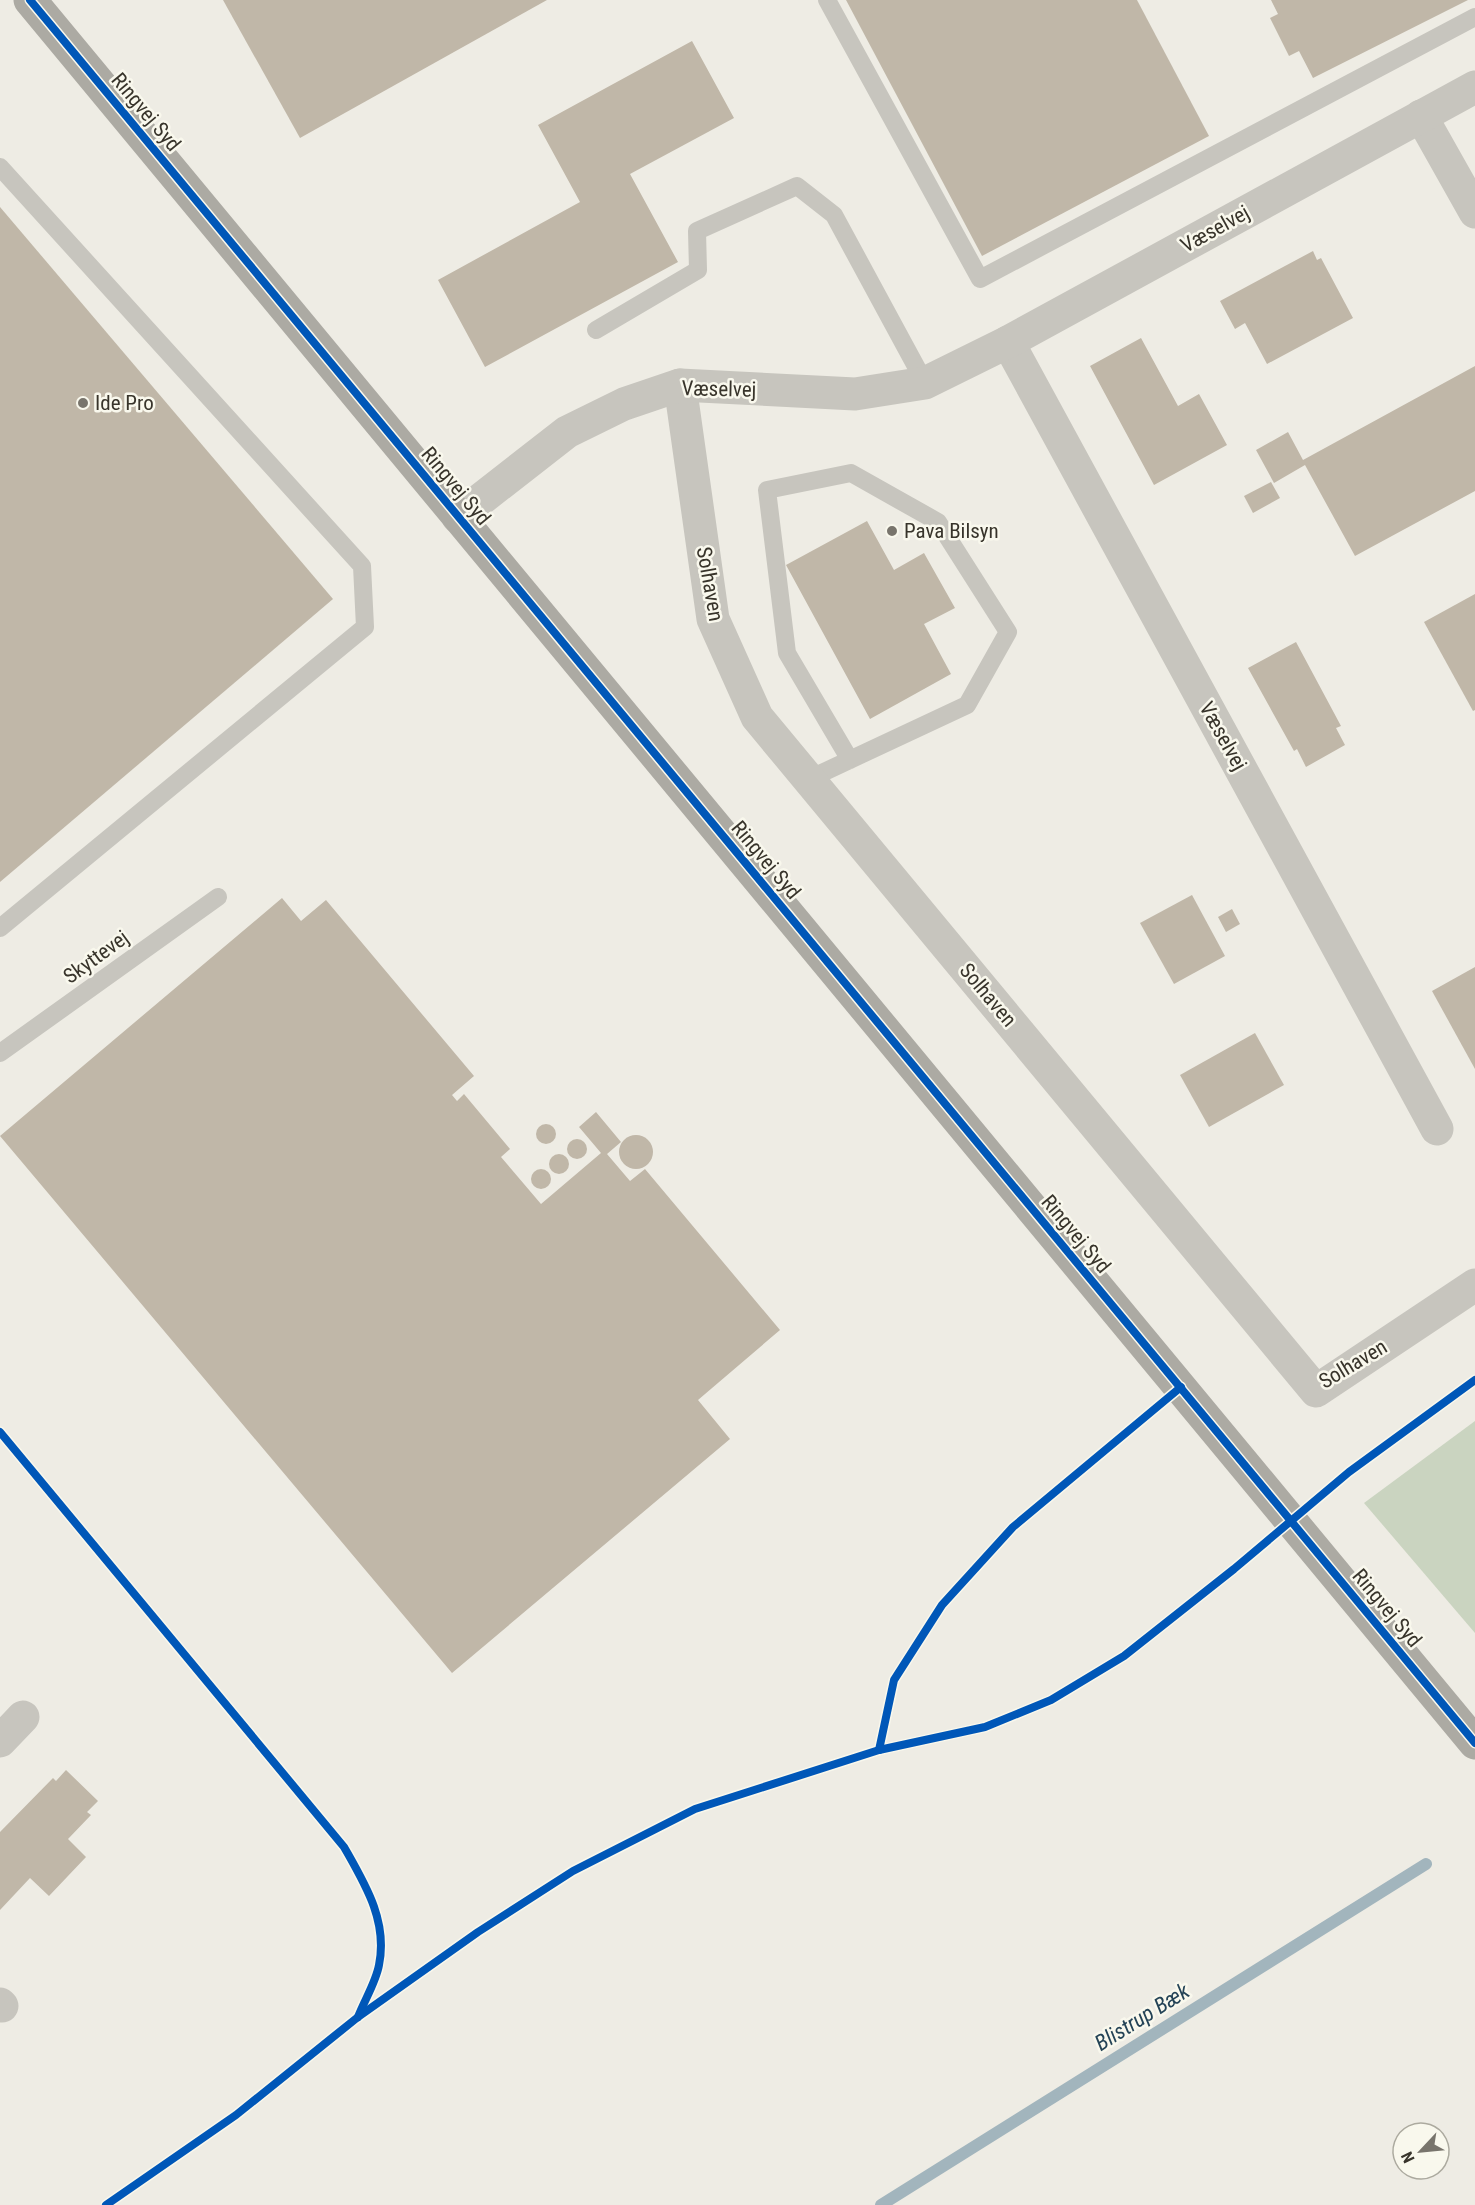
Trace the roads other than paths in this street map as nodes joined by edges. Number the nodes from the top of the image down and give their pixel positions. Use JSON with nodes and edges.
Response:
{"nodes":[{"id":1,"x":30,"y":0,"type":"edge"},
{"id":2,"x":827,"y":0,"type":"edge"},
{"id":3,"x":1475,"y":17,"type":"edge"},
{"id":4,"x":1475,"y":87,"type":"edge"},
{"id":5,"x":1421,"y":117,"type":"junction"},
{"id":6,"x":0,"y":167,"type":"edge"},
{"id":7,"x":1475,"y":212,"type":"edge"},
{"id":8,"x":596,"y":330,"type":"dead end"},
{"id":9,"x":1008,"y":342,"type":"junction"},
{"id":10,"x":925,"y":383,"type":"junction"},
{"id":11,"x":680,"y":385,"type":"junction"},
{"id":12,"x":458,"y":517,"type":"junction"},
{"id":13,"x":850,"y":760,"type":"junction"},
{"id":14,"x":809,"y":779,"type":"junction"},
{"id":15,"x":218,"y":897,"type":"dead end"},
{"id":16,"x":0,"y":928,"type":"edge"},
{"id":17,"x":0,"y":1053,"type":"edge"},
{"id":18,"x":1437,"y":1129,"type":"dead end"},
{"id":19,"x":1475,"y":1285,"type":"edge"},
{"id":20,"x":23,"y":1718,"type":"dead end"},
{"id":21,"x":0,"y":1740,"type":"edge"},
{"id":22,"x":1475,"y":1743,"type":"edge"}],
"edges":[{"from":1,"to":12,"type":"main road","name":"Ringvej Syd"},
{"from":2,"to":3,"type":"lane"},
{"from":4,"to":5,"type":"street","name":"Væselvej"},
{"from":5,"to":7,"type":"street"},
{"from":5,"to":9,"type":"street","name":"Væselvej"},
{"from":6,"to":16,"type":"lane"},
{"from":8,"to":10,"type":"lane"},
{"from":9,"to":10,"type":"street","name":"Væselvej"},
{"from":9,"to":18,"type":"street","name":"Væselvej"},
{"from":10,"to":11,"type":"street","name":"Væselvej"},
{"from":11,"to":12,"type":"street","name":"Væselvej"},
{"from":11,"to":14,"type":"street","name":"Solhaven"},
{"from":12,"to":22,"type":"main road","name":"Ringvej Syd"},
{"from":13,"to":13,"type":"lane"},
{"from":13,"to":14,"type":"lane"},
{"from":14,"to":19,"type":"street","name":"Solhaven"},
{"from":15,"to":17,"type":"lane","name":"Skyttevej"},
{"from":20,"to":21,"type":"street"}]}
